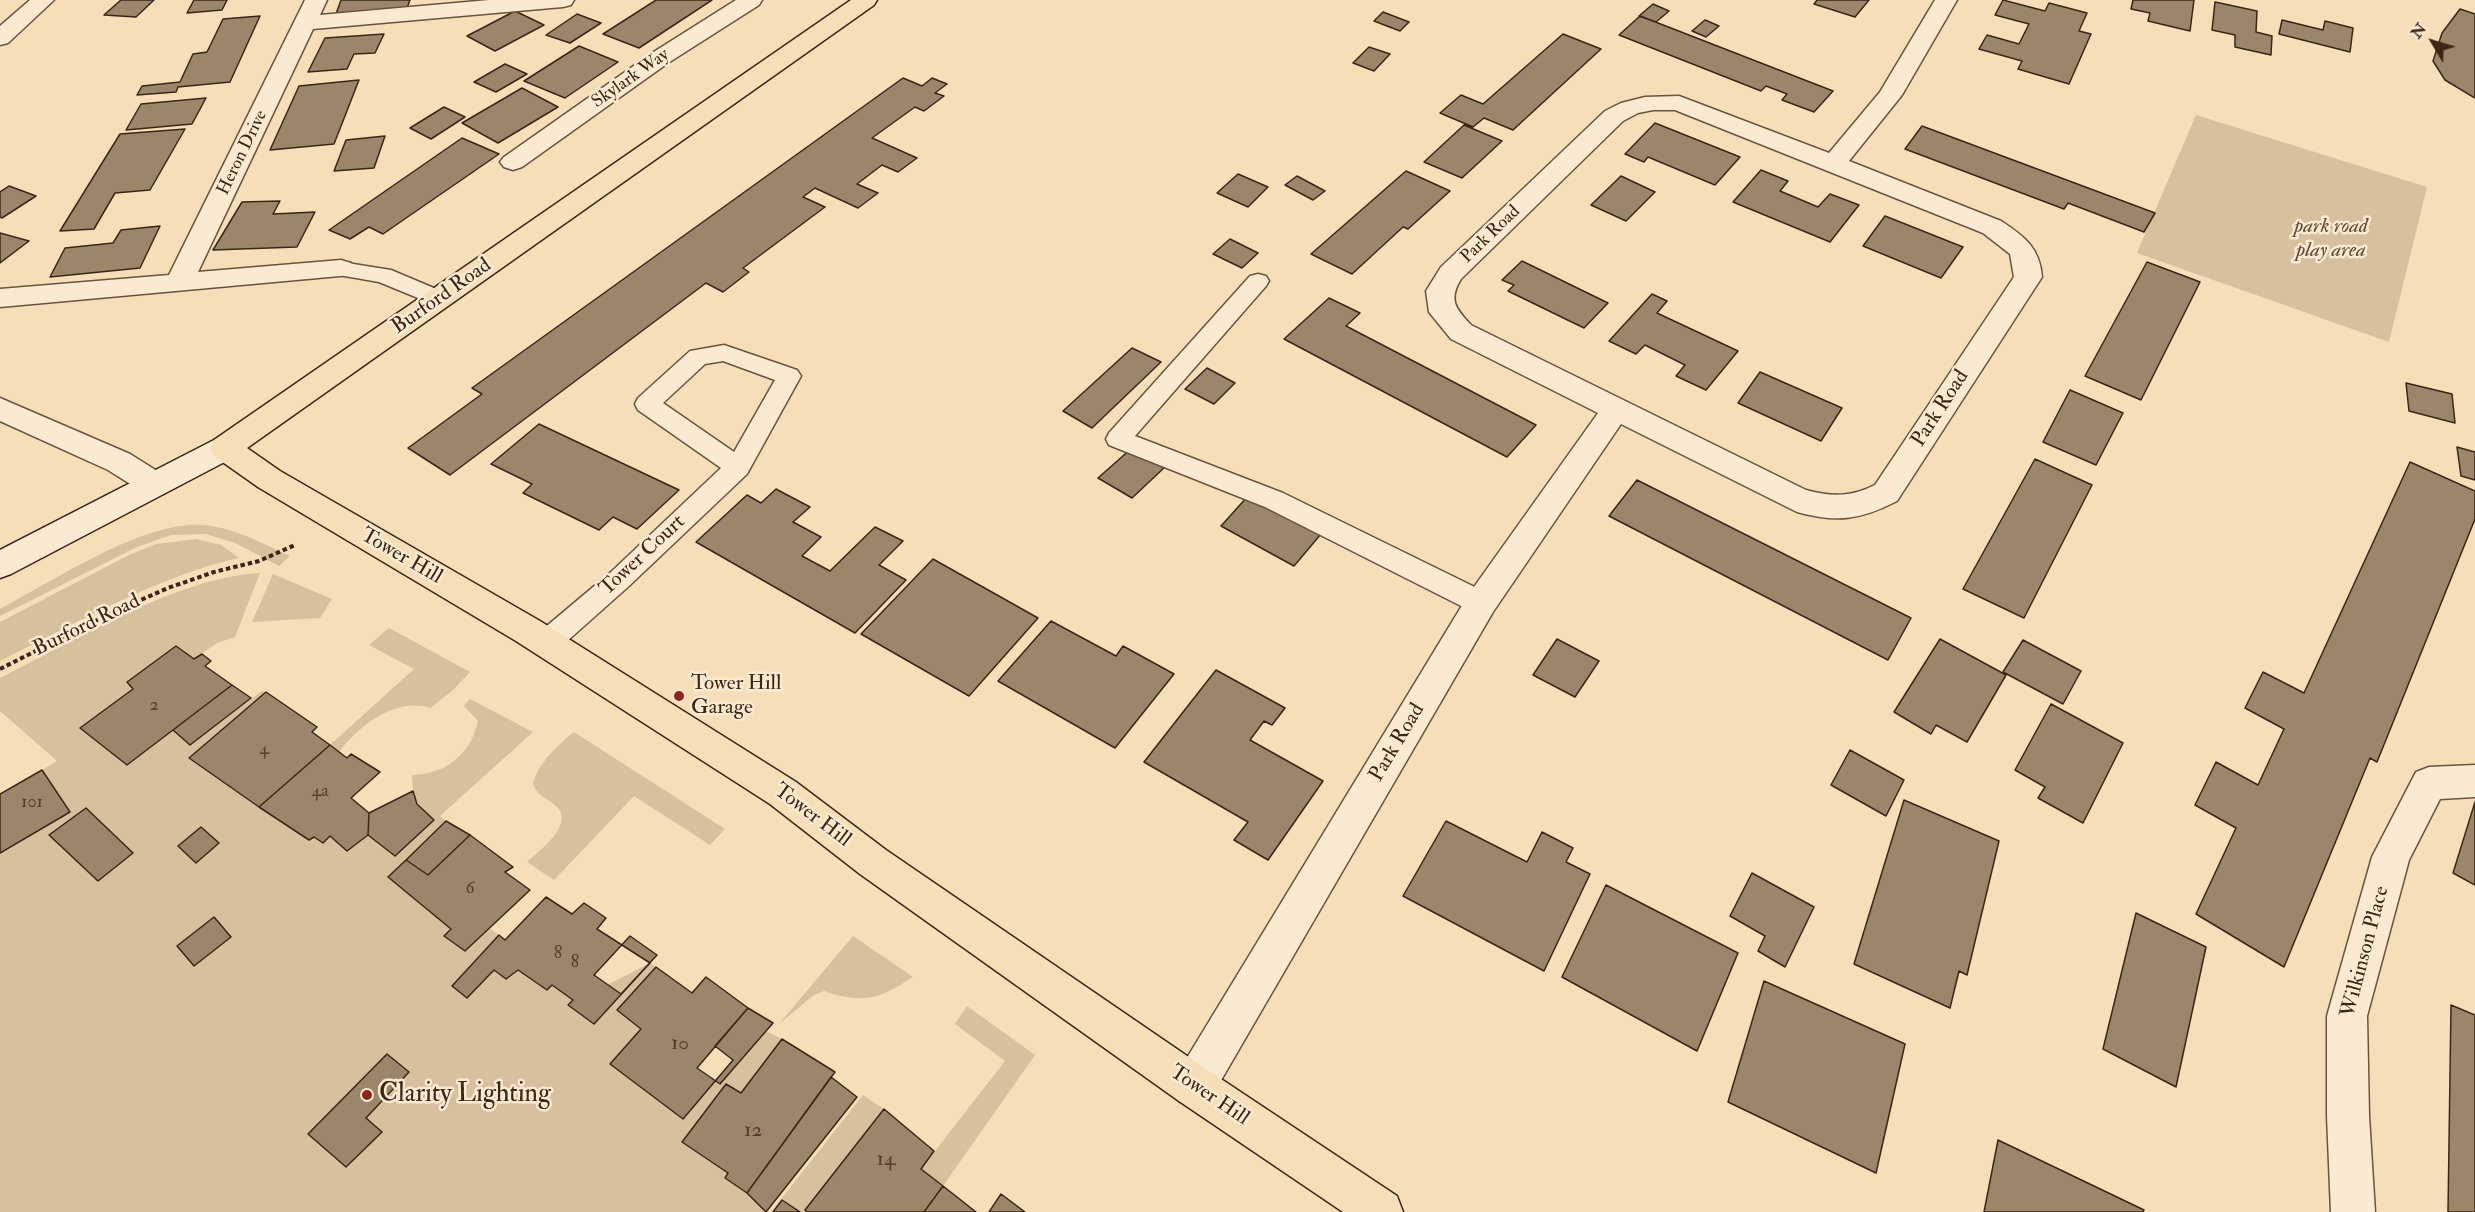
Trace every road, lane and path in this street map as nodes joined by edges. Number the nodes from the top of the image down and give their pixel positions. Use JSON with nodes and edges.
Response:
{"nodes":[{"id":1,"x":43,"y":0,"type":"edge"},
{"id":2,"x":316,"y":0,"type":"edge"},
{"id":3,"x":563,"y":0,"type":"edge"},
{"id":4,"x":751,"y":0,"type":"edge"},
{"id":5,"x":866,"y":0,"type":"edge"},
{"id":6,"x":1946,"y":0,"type":"edge"},
{"id":7,"x":307,"y":23,"type":"junction"},
{"id":8,"x":0,"y":38,"type":"edge"},
{"id":9,"x":513,"y":162,"type":"dead end"},
{"id":10,"x":1833,"y":164,"type":"junction"},
{"id":11,"x":341,"y":269,"type":"joint"},
{"id":12,"x":1258,"y":281,"type":"dead end"},
{"id":13,"x":179,"y":283,"type":"junction"},
{"id":14,"x":0,"y":298,"type":"edge"},
{"id":15,"x":440,"y":299,"type":"junction"},
{"id":16,"x":0,"y":409,"type":"edge"},
{"id":17,"x":1616,"y":409,"type":"junction"},
{"id":18,"x":225,"y":448,"type":"junction"},
{"id":19,"x":738,"y":466,"type":"junction"},
{"id":20,"x":154,"y":484,"type":"junction"},
{"id":21,"x":343,"y":523,"type":"junction"},
{"id":22,"x":0,"y":566,"type":"edge"},
{"id":23,"x":1481,"y":603,"type":"junction"},
{"id":24,"x":546,"y":643,"type":"junction"},
{"id":25,"x":0,"y":669,"type":"edge"},
{"id":26,"x":2475,"y":781,"type":"edge"},
{"id":27,"x":1194,"y":1086,"type":"junction"},
{"id":28,"x":1381,"y":1212,"type":"edge"},
{"id":29,"x":2354,"y":1212,"type":"edge"}],
"edges":[{"from":1,"to":8,"type":"street"},
{"from":2,"to":7,"type":"street","name":"Heron Drive"},
{"from":3,"to":7,"type":"street"},
{"from":4,"to":9,"type":"street","name":"Skylark Way"},
{"from":5,"to":15,"type":"main road","name":"Burford Road"},
{"from":6,"to":10,"type":"street"},
{"from":7,"to":13,"type":"street","name":"Heron Drive"},
{"from":10,"to":17,"type":"street","name":"Park Road"},
{"from":10,"to":17,"type":"street","name":"Park Road"},
{"from":11,"to":13,"type":"street"},
{"from":11,"to":15,"type":"lane"},
{"from":12,"to":23,"type":"lane"},
{"from":13,"to":14,"type":"street"},
{"from":15,"to":18,"type":"main road","name":"Burford Road"},
{"from":16,"to":20,"type":"street"},
{"from":17,"to":23,"type":"street","name":"Park Road"},
{"from":18,"to":20,"type":"street","name":"Burford Road"},
{"from":18,"to":21,"type":"main road","name":"Tower Hill"},
{"from":19,"to":19,"type":"lane","name":"Tower Court"},
{"from":19,"to":24,"type":"lane","name":"Tower Court"},
{"from":20,"to":22,"type":"street","name":"Burford Road"},
{"from":21,"to":24,"type":"main road","name":"Tower Hill"},
{"from":21,"to":25,"type":"path","name":"Burford Road"},
{"from":23,"to":27,"type":"street","name":"Park Road"},
{"from":24,"to":27,"type":"main road","name":"Tower Hill"},
{"from":26,"to":29,"type":"street","name":"Wilkinson Place"},
{"from":27,"to":28,"type":"main road","name":"Tower Hill"}]}
